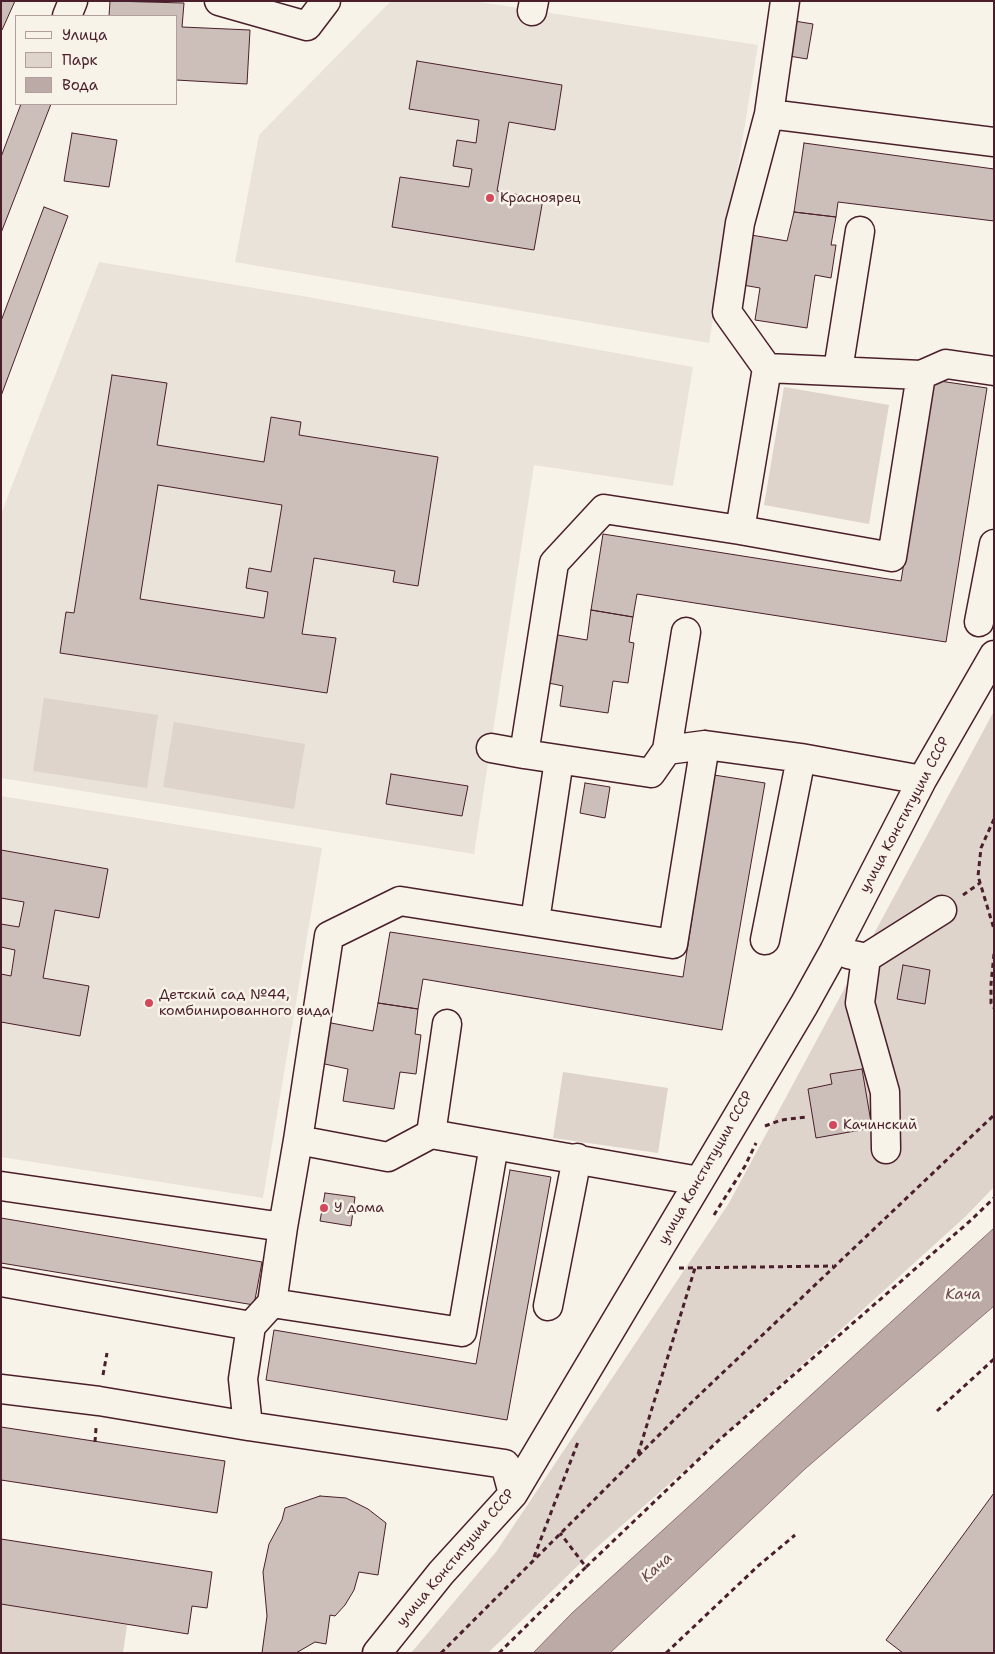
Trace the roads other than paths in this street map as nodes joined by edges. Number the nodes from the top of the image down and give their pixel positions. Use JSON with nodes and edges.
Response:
{"nodes":[{"id":1,"x":73,"y":1,"type":"edge"},
{"id":2,"x":219,"y":1,"type":"edge"},
{"id":3,"x":326,"y":1,"type":"edge"},
{"id":4,"x":785,"y":1,"type":"edge"},
{"id":5,"x":67,"y":15,"type":"edge"},
{"id":6,"x":769,"y":114,"type":"junction"},
{"id":7,"x":994,"y":142,"type":"edge"},
{"id":8,"x":860,"y":231,"type":"dead end"},
{"id":9,"x":767,"y":368,"type":"junction"},
{"id":10,"x":838,"y":370,"type":"junction"},
{"id":11,"x":994,"y":371,"type":"edge"},
{"id":12,"x":921,"y":375,"type":"junction"},
{"id":13,"x":740,"y":530,"type":"junction"},
{"id":14,"x":994,"y":544,"type":"edge"},
{"id":15,"x":979,"y":622,"type":"dead end"},
{"id":16,"x":686,"y":632,"type":"dead end"},
{"id":17,"x":994,"y":655,"type":"edge"},
{"id":18,"x":704,"y":745,"type":"junction"},
{"id":19,"x":490,"y":748,"type":"dead end"},
{"id":20,"x":667,"y":750,"type":"junction"},
{"id":21,"x":524,"y":754,"type":"junction"},
{"id":22,"x":801,"y":758,"type":"junction"},
{"id":23,"x":559,"y":760,"type":"junction"},
{"id":24,"x":922,"y":780,"type":"junction"},
{"id":25,"x":942,"y":910,"type":"dead end"},
{"id":26,"x":535,"y":921,"type":"junction"},
{"id":27,"x":765,"y":940,"type":"dead end"},
{"id":28,"x":834,"y":951,"type":"junction"},
{"id":29,"x":866,"y":958,"type":"junction"},
{"id":30,"x":447,"y":1024,"type":"dead end"},
{"id":31,"x":431,"y":1134,"type":"junction"},
{"id":32,"x":298,"y":1140,"type":"junction"},
{"id":33,"x":494,"y":1145,"type":"junction"},
{"id":34,"x":886,"y":1149,"type":"dead end"},
{"id":35,"x":577,"y":1158,"type":"junction"},
{"id":36,"x":699,"y":1181,"type":"junction"},
{"id":37,"x":1,"y":1186,"type":"edge"},
{"id":38,"x":283,"y":1227,"type":"junction"},
{"id":39,"x":1,"y":1282,"type":"edge"},
{"id":40,"x":272,"y":1303,"type":"junction"},
{"id":41,"x":548,"y":1306,"type":"dead end"},
{"id":42,"x":251,"y":1326,"type":"junction"},
{"id":43,"x":1,"y":1389,"type":"edge"},
{"id":44,"x":248,"y":1426,"type":"junction"},
{"id":45,"x":513,"y":1494,"type":"junction"},
{"id":46,"x":377,"y":1653,"type":"edge"}],
"edges":[{"from":1,"to":5,"type":"street"},
{"from":2,"to":3,"type":"street"},
{"from":4,"to":6,"type":"street"},
{"from":6,"to":7,"type":"street"},
{"from":6,"to":9,"type":"street"},
{"from":8,"to":10,"type":"street"},
{"from":9,"to":10,"type":"street"},
{"from":9,"to":13,"type":"street"},
{"from":10,"to":12,"type":"street"},
{"from":11,"to":12,"type":"street"},
{"from":12,"to":13,"type":"street"},
{"from":13,"to":21,"type":"street"},
{"from":14,"to":15,"type":"street"},
{"from":16,"to":20,"type":"street"},
{"from":17,"to":24,"type":"street","name":"улица Конституции СССР"},
{"from":18,"to":20,"type":"street"},
{"from":18,"to":22,"type":"street"},
{"from":18,"to":26,"type":"street"},
{"from":19,"to":21,"type":"street"},
{"from":20,"to":23,"type":"street"},
{"from":21,"to":23,"type":"street"},
{"from":22,"to":24,"type":"street"},
{"from":22,"to":27,"type":"street"},
{"from":23,"to":26,"type":"street"},
{"from":24,"to":28,"type":"street","name":"улица Конституции СССР"},
{"from":25,"to":29,"type":"street"},
{"from":26,"to":32,"type":"street"},
{"from":28,"to":29,"type":"street"},
{"from":28,"to":36,"type":"street","name":"улица Конституции СССР"},
{"from":29,"to":34,"type":"street"},
{"from":30,"to":31,"type":"street"},
{"from":31,"to":32,"type":"street"},
{"from":31,"to":33,"type":"street"},
{"from":32,"to":38,"type":"street"},
{"from":33,"to":35,"type":"street"},
{"from":33,"to":40,"type":"street"},
{"from":35,"to":36,"type":"street"},
{"from":35,"to":41,"type":"street"},
{"from":36,"to":45,"type":"street","name":"улица Конституции СССР"},
{"from":37,"to":38,"type":"street"},
{"from":38,"to":40,"type":"street"},
{"from":39,"to":42,"type":"street"},
{"from":40,"to":42,"type":"street"},
{"from":42,"to":44,"type":"street"},
{"from":43,"to":44,"type":"street"},
{"from":44,"to":45,"type":"street"},
{"from":45,"to":46,"type":"street","name":"улица Конституции СССР"}]}
